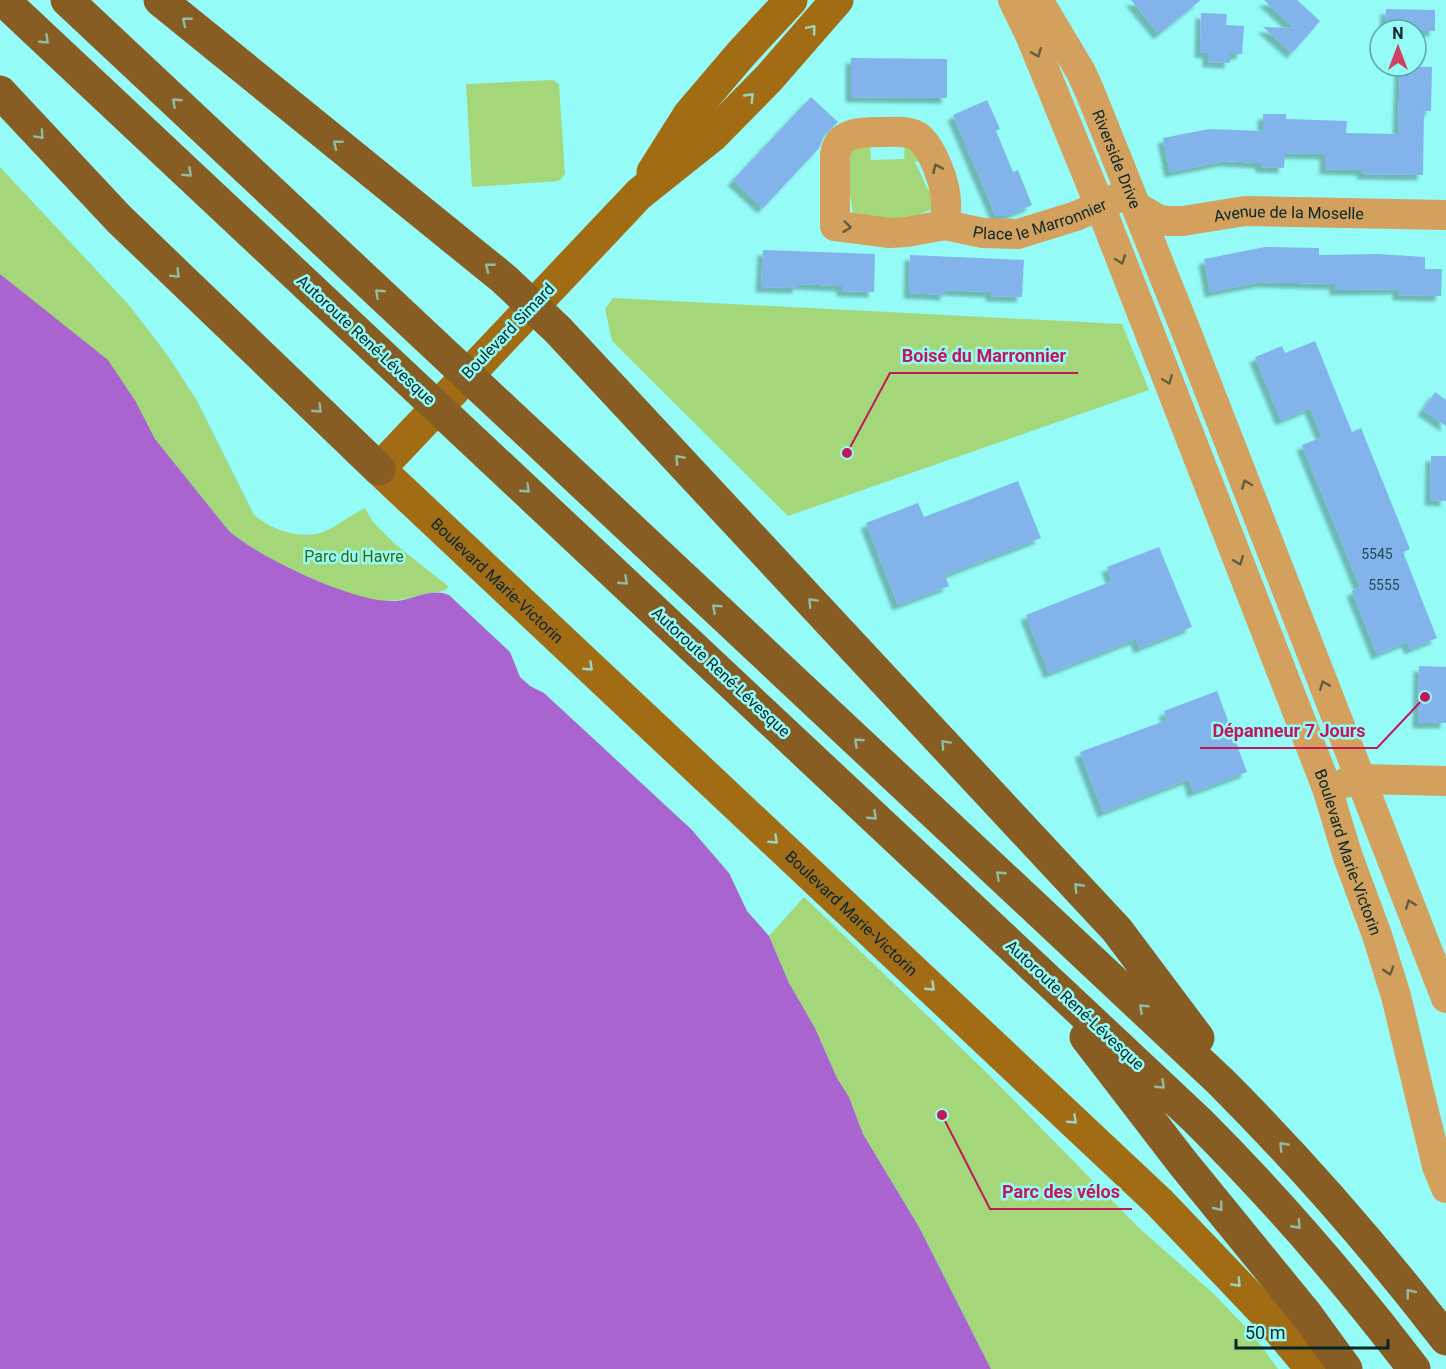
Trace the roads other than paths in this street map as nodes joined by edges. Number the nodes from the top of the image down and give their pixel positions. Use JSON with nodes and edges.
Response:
{"nodes":[{"id":1,"x":3,"y":0,"type":"edge"},
{"id":2,"x":67,"y":0,"type":"edge"},
{"id":3,"x":160,"y":0,"type":"edge"},
{"id":4,"x":791,"y":0,"type":"edge"},
{"id":5,"x":837,"y":0,"type":"edge"},
{"id":6,"x":1013,"y":0,"type":"edge"},
{"id":7,"x":1038,"y":0,"type":"edge"},
{"id":8,"x":0,"y":92,"type":"edge"},
{"id":9,"x":639,"y":194,"type":"junction"},
{"id":10,"x":1134,"y":200,"type":"junction"},
{"id":11,"x":1100,"y":206,"type":"junction"},
{"id":12,"x":1446,"y":215,"type":"edge"},
{"id":13,"x":945,"y":225,"type":"dead end"},
{"id":14,"x":533,"y":305,"type":"junction"},
{"id":15,"x":1146,"y":325,"type":"joint"},
{"id":16,"x":379,"y":469,"type":"junction"},
{"id":17,"x":1361,"y":779,"type":"junction"},
{"id":18,"x":1446,"y":781,"type":"edge"},
{"id":19,"x":1327,"y":789,"type":"junction"},
{"id":20,"x":1027,"y":959,"type":"junction"},
{"id":21,"x":1446,"y":998,"type":"edge"},
{"id":22,"x":1260,"y":1122,"type":"junction"},
{"id":23,"x":1446,"y":1188,"type":"edge"},
{"id":24,"x":1446,"y":1339,"type":"edge"},
{"id":25,"x":1312,"y":1369,"type":"edge"},
{"id":26,"x":1346,"y":1369,"type":"edge"},
{"id":27,"x":1413,"y":1369,"type":"edge"}],
"edges":[{"from":1,"to":20,"type":"highway","name":"Autoroute René-Lévesque","one_way":true},
{"from":22,"to":2,"type":"highway","one_way":true},
{"from":14,"to":3,"type":"highway","one_way":true},
{"from":4,"to":9,"type":"main road","name":"Boulevard Simard"},
{"from":9,"to":5,"type":"main road","name":"Boulevard Simard","one_way":true},
{"from":6,"to":11,"type":"street","name":"Riverside Drive","one_way":true},
{"from":7,"to":10,"type":"street","name":"Riverside Drive"},
{"from":8,"to":16,"type":"highway","one_way":true},
{"from":9,"to":14,"type":"main road","name":"Boulevard Simard"},
{"from":10,"to":11,"type":"street","name":"Place le Marronnier"},
{"from":10,"to":12,"type":"street","name":"Avenue de la Moselle"},
{"from":17,"to":10,"type":"street","name":"Riverside Drive","one_way":true},
{"from":11,"to":13,"type":"street","name":"Place le Marronnier"},
{"from":11,"to":15,"type":"street","name":"Riverside Drive","one_way":true},
{"from":14,"to":16,"type":"main road","name":"Boulevard Simard"},
{"from":22,"to":14,"type":"highway","one_way":true},
{"from":15,"to":19,"type":"street","name":"Boulevard Marie-Victorin","one_way":true},
{"from":16,"to":25,"type":"main road","name":"Boulevard Marie-Victorin","one_way":true},
{"from":17,"to":18,"type":"street"},
{"from":17,"to":19,"type":"street"},
{"from":21,"to":17,"type":"street","one_way":true},
{"from":19,"to":23,"type":"street","name":"Boulevard Marie-Victorin","one_way":true},
{"from":20,"to":26,"type":"highway","one_way":true},
{"from":20,"to":27,"type":"highway","name":"Autoroute René-Lévesque","one_way":true},
{"from":24,"to":22,"type":"highway","one_way":true}]}
